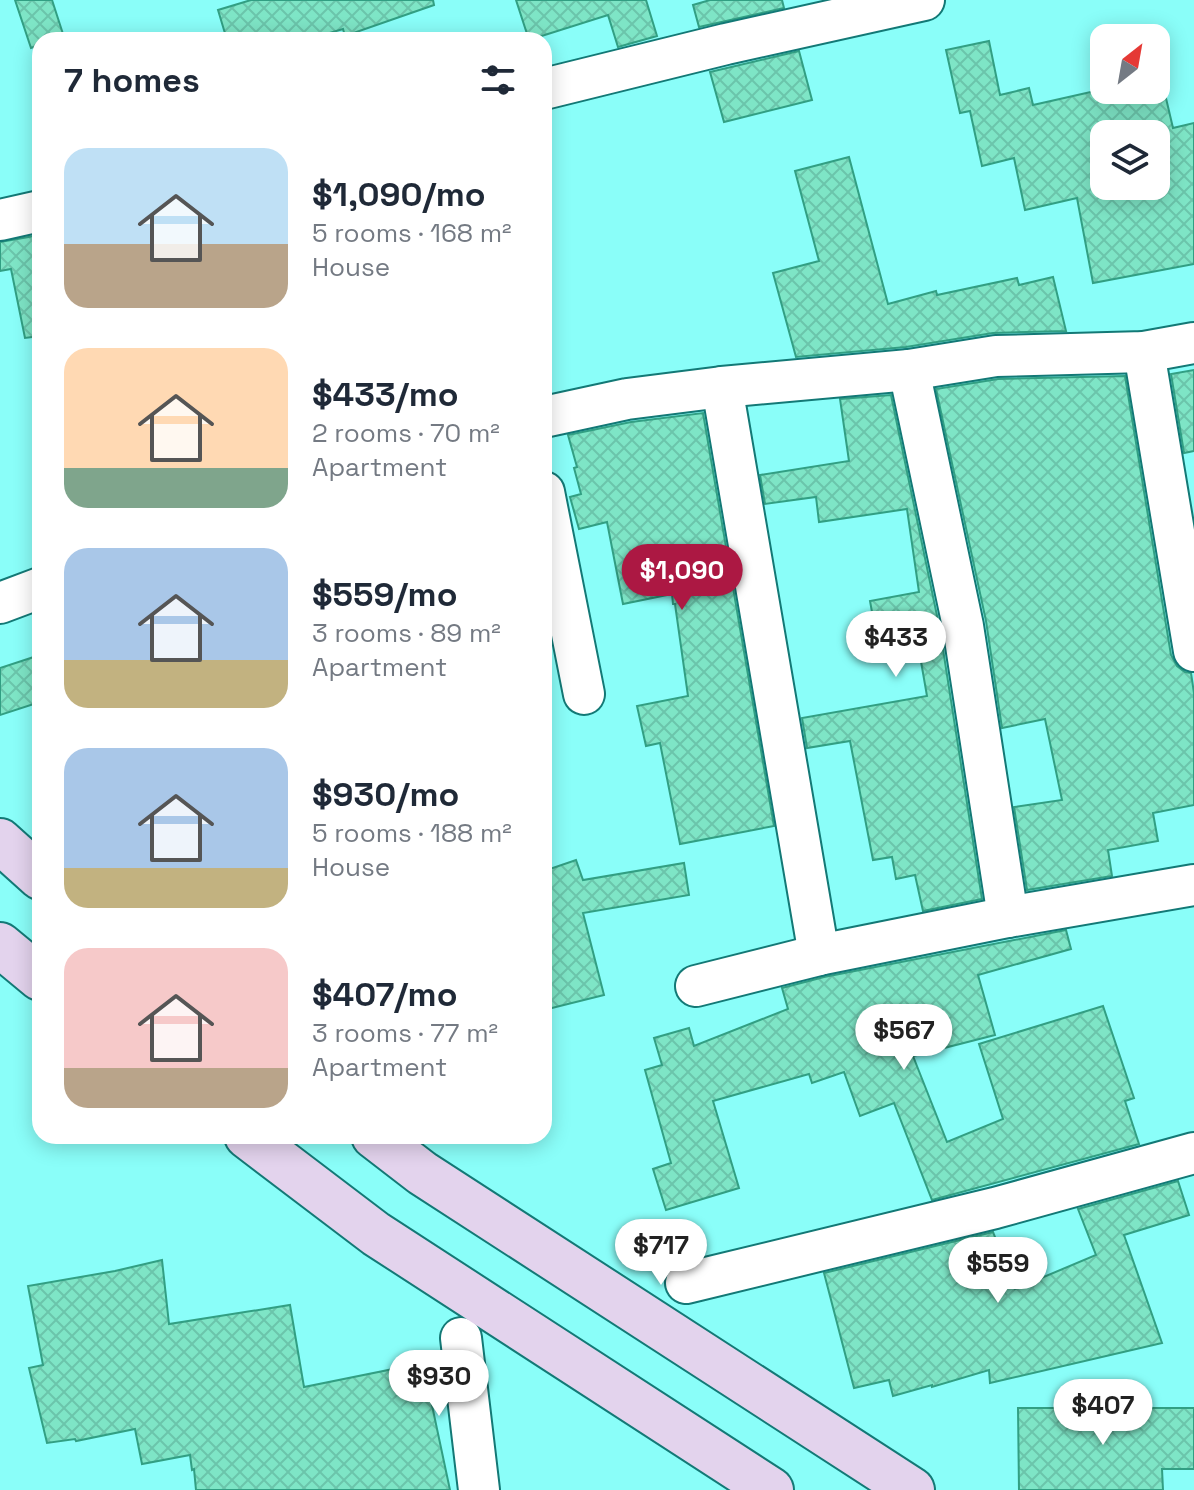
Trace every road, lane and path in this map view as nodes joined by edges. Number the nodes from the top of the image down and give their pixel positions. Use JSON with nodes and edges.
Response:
{"nodes":[{"id":1,"x":924,"y":0,"type":"edge"},
{"id":2,"x":552,"y":87,"type":"edge"},
{"id":3,"x":32,"y":213,"type":"edge"},
{"id":4,"x":0,"y":220,"type":"edge"},
{"id":5,"x":1194,"y":343,"type":"edge"},
{"id":6,"x":1144,"y":352,"type":"junction"},
{"id":7,"x":909,"y":370,"type":"junction"},
{"id":8,"x":722,"y":387,"type":"junction"},
{"id":9,"x":552,"y":415,"type":"edge"},
{"id":10,"x":552,"y":532,"type":"edge"},
{"id":11,"x":32,"y":591,"type":"edge"},
{"id":12,"x":0,"y":603,"type":"edge"},
{"id":13,"x":1194,"y":651,"type":"edge"},
{"id":14,"x":584,"y":694,"type":"dead end"},
{"id":15,"x":0,"y":841,"type":"edge"},
{"id":16,"x":32,"y":870,"type":"edge"},
{"id":17,"x":1194,"y":885,"type":"edge"},
{"id":18,"x":1008,"y":917,"type":"junction"},
{"id":19,"x":0,"y":945,"type":"edge"},
{"id":20,"x":819,"y":955,"type":"junction"},
{"id":21,"x":32,"y":971,"type":"edge"},
{"id":22,"x":696,"y":986,"type":"dead end"},
{"id":23,"x":258,"y":1144,"type":"edge"},
{"id":24,"x":384,"y":1144,"type":"edge"},
{"id":25,"x":1194,"y":1153,"type":"edge"},
{"id":26,"x":686,"y":1283,"type":"dead end"},
{"id":27,"x":461,"y":1338,"type":"dead end"},
{"id":28,"x":479,"y":1490,"type":"edge"},
{"id":29,"x":771,"y":1490,"type":"edge"},
{"id":30,"x":912,"y":1490,"type":"edge"}],
"edges":[{"from":1,"to":2,"type":"street"},
{"from":3,"to":4,"type":"street"},
{"from":5,"to":6,"type":"street"},
{"from":6,"to":7,"type":"street"},
{"from":6,"to":13,"type":"street"},
{"from":7,"to":8,"type":"street"},
{"from":7,"to":18,"type":"street"},
{"from":8,"to":9,"type":"street"},
{"from":8,"to":20,"type":"street"},
{"from":10,"to":14,"type":"street"},
{"from":11,"to":12,"type":"street"},
{"from":15,"to":16,"type":"main road"},
{"from":17,"to":18,"type":"street"},
{"from":18,"to":20,"type":"street"},
{"from":19,"to":21,"type":"main road"},
{"from":20,"to":22,"type":"street"},
{"from":23,"to":29,"type":"main road"},
{"from":24,"to":30,"type":"main road"},
{"from":25,"to":26,"type":"street"},
{"from":27,"to":28,"type":"street"}]}
